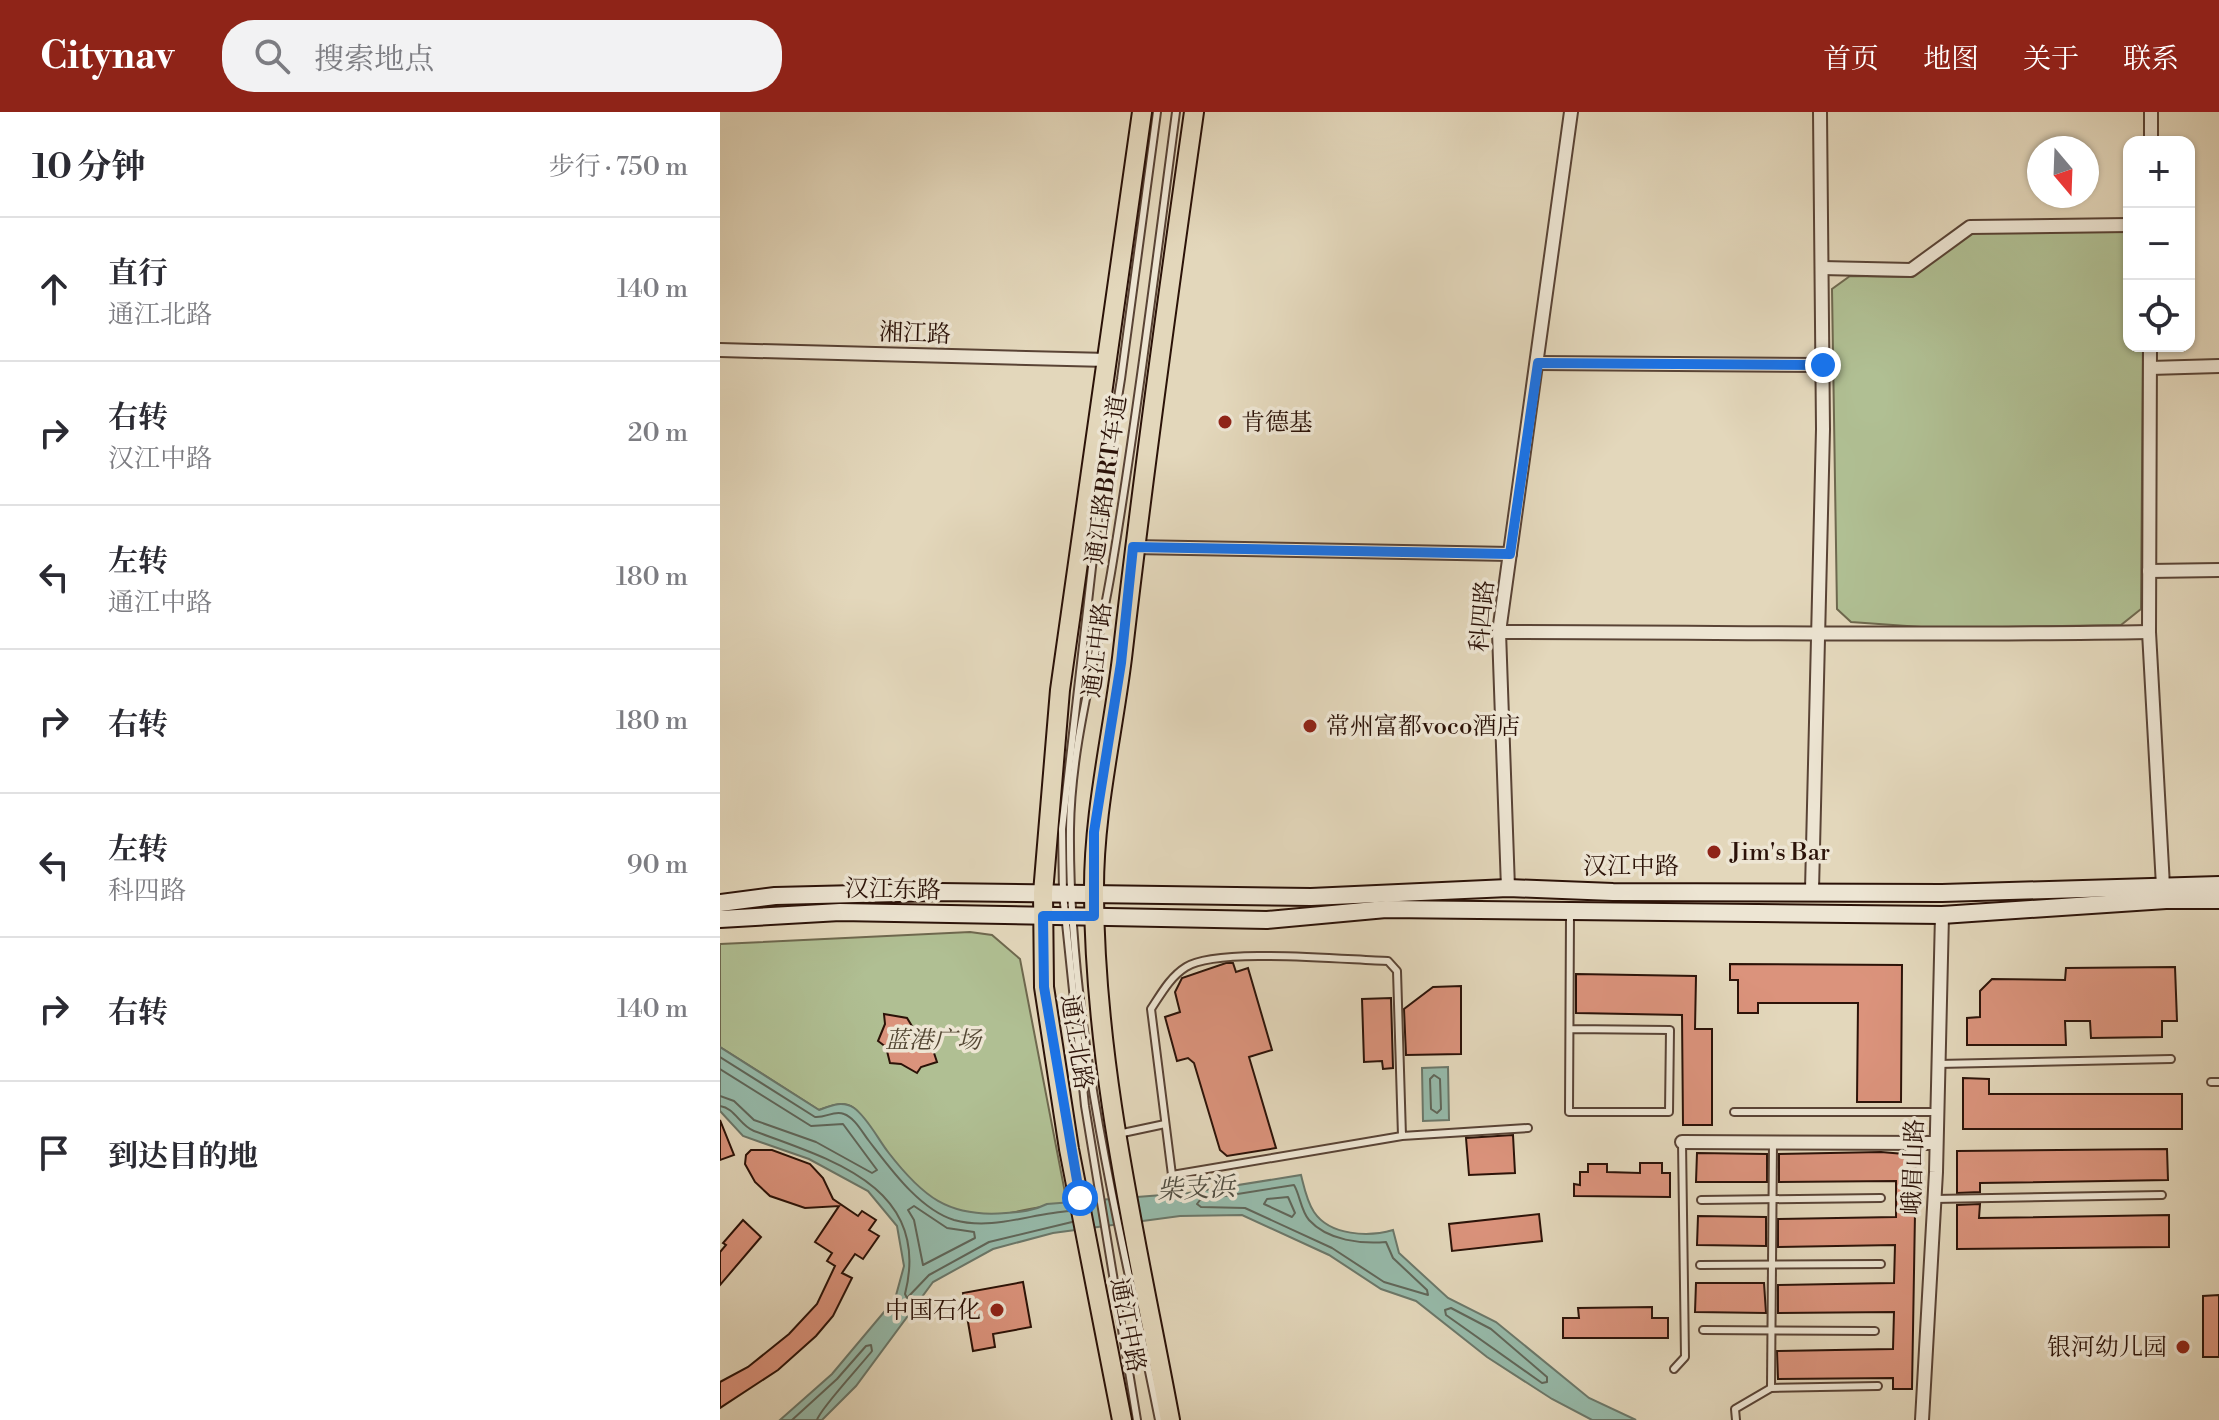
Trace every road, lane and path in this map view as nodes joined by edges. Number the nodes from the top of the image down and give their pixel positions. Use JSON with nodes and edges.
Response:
{"nodes":[{"id":1,"x":1142,"y":112,"type":"edge"},
{"id":2,"x":1157,"y":112,"type":"edge"},
{"id":3,"x":1176,"y":112,"type":"edge"},
{"id":4,"x":1194,"y":112,"type":"edge"},
{"id":5,"x":1571,"y":112,"type":"edge"},
{"id":6,"x":1820,"y":112,"type":"edge"},
{"id":7,"x":2151,"y":112,"type":"edge"},
{"id":8,"x":2151,"y":136,"type":"edge"},
{"id":9,"x":2123,"y":225,"type":"edge"},
{"id":10,"x":1822,"y":268,"type":"junction"},
{"id":11,"x":720,"y":350,"type":"edge"},
{"id":12,"x":2150,"y":352,"type":"edge"},
{"id":13,"x":1108,"y":360,"type":"junction"},
{"id":14,"x":1538,"y":363,"type":"junction"},
{"id":15,"x":1823,"y":365,"type":"junction"},
{"id":16,"x":2219,"y":366,"type":"edge"},
{"id":17,"x":2150,"y":368,"type":"junction"},
{"id":18,"x":1095,"y":541,"type":"junction"},
{"id":19,"x":1133,"y":547,"type":"junction"},
{"id":20,"x":1510,"y":554,"type":"junction"},
{"id":21,"x":2219,"y":570,"type":"edge"},
{"id":22,"x":2149,"y":571,"type":"junction"},
{"id":23,"x":1499,"y":632,"type":"junction"},
{"id":24,"x":1819,"y":632,"type":"junction"},
{"id":25,"x":2149,"y":632,"type":"junction"},
{"id":26,"x":2219,"y":885,"type":"edge"},
{"id":27,"x":2163,"y":886,"type":"junction"},
{"id":28,"x":1508,"y":888,"type":"junction"},
{"id":29,"x":1812,"y":890,"type":"junction"},
{"id":30,"x":1043,"y":893,"type":"junction"},
{"id":31,"x":1067,"y":894,"type":"junction"},
{"id":32,"x":1094,"y":895,"type":"junction"},
{"id":33,"x":2219,"y":900,"type":"edge"},
{"id":34,"x":720,"y":903,"type":"edge"},
{"id":35,"x":1569,"y":910,"type":"junction"},
{"id":36,"x":1942,"y":915,"type":"junction"},
{"id":37,"x":1043,"y":916,"type":"junction"},
{"id":38,"x":1069,"y":916,"type":"junction"},
{"id":39,"x":1094,"y":916,"type":"junction"},
{"id":40,"x":720,"y":919,"type":"edge"},
{"id":41,"x":1570,"y":1029,"type":"junction"},
{"id":42,"x":2171,"y":1059,"type":"dead end"},
{"id":43,"x":1938,"y":1064,"type":"junction"},
{"id":44,"x":1734,"y":1112,"type":"dead end"},
{"id":45,"x":1937,"y":1112,"type":"junction"},
{"id":46,"x":1165,"y":1124,"type":"junction"},
{"id":47,"x":1528,"y":1128,"type":"dead end"},
{"id":48,"x":1117,"y":1134,"type":"junction"},
{"id":49,"x":1402,"y":1136,"type":"junction"},
{"id":50,"x":1682,"y":1142,"type":"joint"},
{"id":51,"x":1773,"y":1142,"type":"junction"},
{"id":52,"x":1936,"y":1143,"type":"junction"},
{"id":53,"x":1122,"y":1195,"type":"junction"},
{"id":54,"x":2162,"y":1195,"type":"dead end"},
{"id":55,"x":1881,"y":1198,"type":"dead end"},
{"id":56,"x":1773,"y":1199,"type":"junction"},
{"id":57,"x":1934,"y":1199,"type":"junction"},
{"id":58,"x":1701,"y":1200,"type":"dead end"},
{"id":59,"x":1130,"y":1237,"type":"junction"},
{"id":60,"x":1087,"y":1238,"type":"joint"},
{"id":61,"x":1881,"y":1264,"type":"dead end"},
{"id":62,"x":1700,"y":1265,"type":"dead end"},
{"id":63,"x":1772,"y":1265,"type":"junction"},
{"id":64,"x":1703,"y":1330,"type":"dead end"},
{"id":65,"x":1771,"y":1330,"type":"junction"},
{"id":66,"x":1875,"y":1331,"type":"dead end"},
{"id":67,"x":1674,"y":1369,"type":"dead end"},
{"id":68,"x":1878,"y":1386,"type":"dead end"},
{"id":69,"x":1771,"y":1388,"type":"junction"},
{"id":70,"x":1122,"y":1420,"type":"edge"},
{"id":71,"x":1137,"y":1420,"type":"edge"},
{"id":72,"x":1159,"y":1420,"type":"edge"},
{"id":73,"x":1170,"y":1420,"type":"edge"},
{"id":74,"x":1736,"y":1420,"type":"edge"},
{"id":75,"x":1922,"y":1420,"type":"edge"}],
"edges":[{"from":1,"to":13,"type":"main road","name":"通江中路"},
{"from":2,"to":18,"type":"lane","name":"通江路BRT车道"},
{"from":3,"to":31,"type":"lane","name":"通江路BRT车道"},
{"from":4,"to":19,"type":"main road","name":"通江中路"},
{"from":5,"to":14,"type":"street","name":"科四路"},
{"from":6,"to":10,"type":"street"},
{"from":7,"to":8,"type":"street"},
{"from":9,"to":10,"type":"street"},
{"from":10,"to":15,"type":"street"},
{"from":11,"to":13,"type":"street","name":"湘江路"},
{"from":12,"to":17,"type":"street"},
{"from":13,"to":18,"type":"lane"},
{"from":13,"to":30,"type":"main road","name":"通江中路"},
{"from":14,"to":15,"type":"street"},
{"from":14,"to":20,"type":"street","name":"科四路"},
{"from":15,"to":24,"type":"street"},
{"from":16,"to":17,"type":"street"},
{"from":17,"to":22,"type":"street"},
{"from":18,"to":31,"type":"lane","name":"通江路BRT车道"},
{"from":19,"to":20,"type":"street"},
{"from":19,"to":32,"type":"main road","name":"通江中路"},
{"from":20,"to":23,"type":"street","name":"科四路"},
{"from":21,"to":22,"type":"street"},
{"from":22,"to":25,"type":"street"},
{"from":23,"to":24,"type":"street"},
{"from":23,"to":28,"type":"street","name":"科四路"},
{"from":24,"to":25,"type":"street"},
{"from":24,"to":29,"type":"street"},
{"from":25,"to":27,"type":"street"},
{"from":26,"to":27,"type":"main road","name":"汉江中路"},
{"from":27,"to":29,"type":"main road","name":"汉江中路"},
{"from":28,"to":29,"type":"main road","name":"汉江中路"},
{"from":28,"to":32,"type":"main road","name":"汉江中路"},
{"from":30,"to":31,"type":"main road","name":"汉江中路"},
{"from":30,"to":34,"type":"main road","name":"汉江东路"},
{"from":30,"to":37,"type":"main road","name":"通江北路"},
{"from":31,"to":32,"type":"main road","name":"汉江中路"},
{"from":31,"to":38,"type":"lane","name":"通江路BRT车道"},
{"from":32,"to":39,"type":"main road","name":"通江中路"},
{"from":33,"to":36,"type":"main road","name":"汉江中路"},
{"from":35,"to":36,"type":"main road","name":"汉江中路"},
{"from":35,"to":39,"type":"main road","name":"汉江中路"},
{"from":35,"to":41,"type":"lane"},
{"from":36,"to":43,"type":"street","name":"峨眉山路"},
{"from":37,"to":38,"type":"main road","name":"汉江东路"},
{"from":37,"to":40,"type":"main road","name":"汉江东路"},
{"from":37,"to":60,"type":"main road","name":"通江北路"},
{"from":38,"to":39,"type":"main road","name":"汉江中路"},
{"from":38,"to":53,"type":"lane","name":"通江路BRT车道"},
{"from":38,"to":71,"type":"lane","name":"通江路BRT车道"},
{"from":39,"to":48,"type":"main road","name":"通江中路"},
{"from":41,"to":41,"type":"lane"},
{"from":42,"to":43,"type":"lane"},
{"from":43,"to":45,"type":"street","name":"峨眉山路"},
{"from":44,"to":45,"type":"lane"},
{"from":45,"to":52,"type":"street","name":"峨眉山路"},
{"from":46,"to":48,"type":"lane"},
{"from":46,"to":49,"type":"lane"},
{"from":46,"to":49,"type":"lane"},
{"from":47,"to":49,"type":"lane"},
{"from":48,"to":53,"type":"main road","name":"通江中路"},
{"from":50,"to":51,"type":"street"},
{"from":50,"to":67,"type":"lane"},
{"from":51,"to":52,"type":"street"},
{"from":51,"to":56,"type":"lane"},
{"from":52,"to":57,"type":"street","name":"峨眉山路"},
{"from":53,"to":59,"type":"main road","name":"通江中路"},
{"from":54,"to":57,"type":"lane"},
{"from":55,"to":56,"type":"lane"},
{"from":56,"to":58,"type":"lane"},
{"from":56,"to":63,"type":"lane"},
{"from":57,"to":75,"type":"street","name":"峨眉山路"},
{"from":59,"to":72,"type":"lane"},
{"from":59,"to":73,"type":"main road","name":"通江中路"},
{"from":60,"to":70,"type":"main road","name":"通江中路"},
{"from":61,"to":63,"type":"lane"},
{"from":62,"to":63,"type":"lane"},
{"from":63,"to":65,"type":"lane"},
{"from":64,"to":65,"type":"lane"},
{"from":65,"to":66,"type":"lane"},
{"from":65,"to":69,"type":"lane"},
{"from":68,"to":69,"type":"lane"},
{"from":69,"to":74,"type":"lane"}]}
